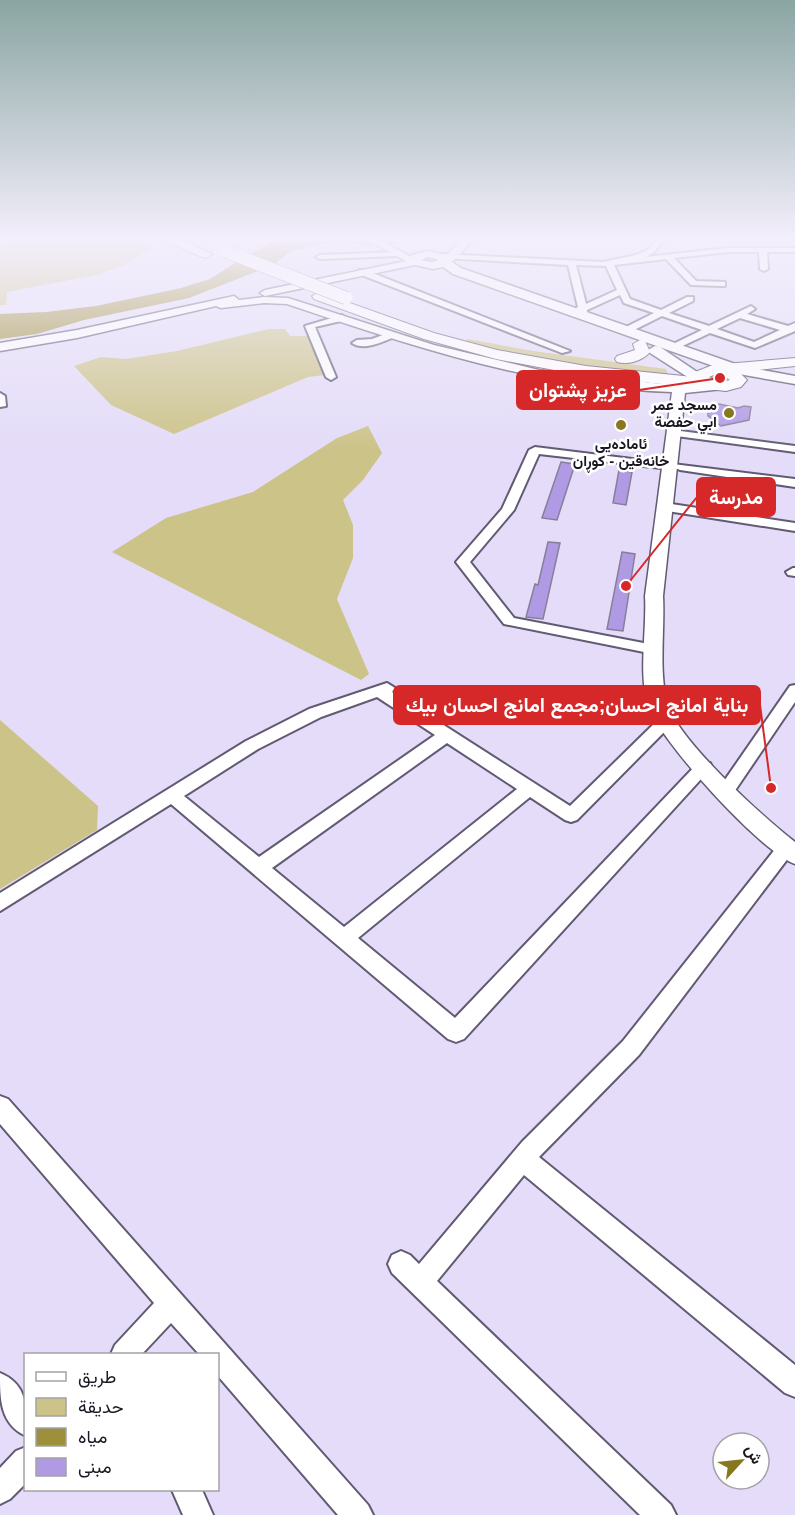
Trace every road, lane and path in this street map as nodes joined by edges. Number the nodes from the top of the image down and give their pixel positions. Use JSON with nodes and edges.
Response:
{"nodes":[{"id":1,"x":191,"y":310,"type":"edge"},
{"id":2,"x":316,"y":310,"type":"edge"},
{"id":3,"x":356,"y":310,"type":"edge"},
{"id":4,"x":380,"y":310,"type":"edge"},
{"id":5,"x":460,"y":310,"type":"edge"},
{"id":6,"x":555,"y":310,"type":"edge"},
{"id":7,"x":574,"y":310,"type":"edge"},
{"id":8,"x":586,"y":310,"type":"edge"},
{"id":9,"x":652,"y":310,"type":"edge"},
{"id":10,"x":668,"y":310,"type":"edge"},
{"id":11,"x":750,"y":310,"type":"edge"},
{"id":12,"x":581,"y":312,"type":"junction"},
{"id":13,"x":661,"y":313,"type":"junction"},
{"id":14,"x":740,"y":315,"type":"junction"},
{"id":15,"x":342,"y":318,"type":"junction"},
{"id":16,"x":710,"y":329,"type":"junction"},
{"id":17,"x":793,"y":329,"type":"edge"},
{"id":18,"x":627,"y":330,"type":"junction"},
{"id":19,"x":391,"y":335,"type":"junction"},
{"id":20,"x":357,"y":343,"type":"dead end"},
{"id":21,"x":640,"y":344,"type":"junction"},
{"id":22,"x":0,"y":347,"type":"edge"},
{"id":23,"x":674,"y":347,"type":"junction"},
{"id":24,"x":571,"y":352,"type":"joint"},
{"id":25,"x":514,"y":358,"type":"junction"},
{"id":26,"x":795,"y":362,"type":"edge"},
{"id":27,"x":678,"y":365,"type":"junction"},
{"id":28,"x":795,"y":368,"type":"edge"},
{"id":29,"x":528,"y":371,"type":"junction"},
{"id":30,"x":763,"y":375,"type":"junction"},
{"id":31,"x":331,"y":377,"type":"dead end"},
{"id":32,"x":713,"y":380,"type":"junction"},
{"id":33,"x":795,"y":380,"type":"edge"},
{"id":34,"x":795,"y":389,"type":"edge"},
{"id":35,"x":678,"y":434,"type":"junction"},
{"id":36,"x":795,"y":449,"type":"edge"},
{"id":37,"x":675,"y":467,"type":"junction"},
{"id":38,"x":795,"y":483,"type":"edge"},
{"id":39,"x":670,"y":508,"type":"junction"},
{"id":40,"x":795,"y":527,"type":"edge"},
{"id":41,"x":654,"y":649,"type":"junction"},
{"id":42,"x":795,"y":690,"type":"edge"},
{"id":43,"x":666,"y":722,"type":"junction"},
{"id":44,"x":447,"y":735,"type":"junction"},
{"id":45,"x":704,"y":766,"type":"junction"},
{"id":46,"x":530,"y":788,"type":"junction"},
{"id":47,"x":726,"y":791,"type":"junction"},
{"id":48,"x":172,"y":795,"type":"junction"},
{"id":49,"x":790,"y":851,"type":"edge"},
{"id":50,"x":258,"y":868,"type":"junction"},
{"id":51,"x":0,"y":903,"type":"edge"},
{"id":52,"x":343,"y":939,"type":"junction"},
{"id":53,"x":0,"y":1107,"type":"edge"},
{"id":54,"x":523,"y":1159,"type":"junction"},
{"id":55,"x":171,"y":1304,"type":"junction"},
{"id":56,"x":127,"y":1353,"type":"edge"},
{"id":57,"x":215,"y":1353,"type":"edge"},
{"id":58,"x":219,"y":1357,"type":"edge"},
{"id":59,"x":795,"y":1383,"type":"edge"},
{"id":60,"x":0,"y":1387,"type":"edge"},
{"id":61,"x":24,"y":1419,"type":"edge"},
{"id":62,"x":24,"y":1463,"type":"edge"},
{"id":63,"x":0,"y":1489,"type":"edge"},
{"id":64,"x":187,"y":1491,"type":"edge"},
{"id":65,"x":198,"y":1515,"type":"edge"},
{"id":66,"x":358,"y":1515,"type":"edge"},
{"id":67,"x":661,"y":1515,"type":"edge"}],
"edges":[{"from":1,"to":22,"type":"street"},
{"from":2,"to":15,"type":"street"},
{"from":3,"to":25,"type":"main road"},
{"from":4,"to":24,"type":"main road","bridge":true},
{"from":5,"to":24,"type":"street"},
{"from":6,"to":21,"type":"main road"},
{"from":7,"to":12,"type":"main road"},
{"from":8,"to":12,"type":"street"},
{"from":9,"to":13,"type":"street"},
{"from":10,"to":13,"type":"street"},
{"from":11,"to":14,"type":"street"},
{"from":12,"to":18,"type":"main road"},
{"from":13,"to":16,"type":"street"},
{"from":13,"to":18,"type":"street"},
{"from":14,"to":16,"type":"street"},
{"from":14,"to":17,"type":"street"},
{"from":15,"to":19,"type":"street"},
{"from":15,"to":31,"type":"street"},
{"from":16,"to":17,"type":"street"},
{"from":16,"to":23,"type":"street"},
{"from":18,"to":23,"type":"main road"},
{"from":19,"to":20,"type":"street"},
{"from":19,"to":29,"type":"street"},
{"from":21,"to":27,"type":"main road"},
{"from":21,"to":27,"type":"main road"},
{"from":23,"to":32,"type":"main road"},
{"from":25,"to":29,"type":"main road"},
{"from":25,"to":32,"type":"main road"},
{"from":26,"to":32,"type":"main road"},
{"from":27,"to":32,"type":"main road"},
{"from":28,"to":30,"type":"main road"},
{"from":29,"to":32,"type":"street"},
{"from":30,"to":32,"type":"main road"},
{"from":30,"to":33,"type":"main road"},
{"from":32,"to":34,"type":"main road"},
{"from":32,"to":35,"type":"street"},
{"from":35,"to":36,"type":"street"},
{"from":35,"to":37,"type":"street"},
{"from":37,"to":38,"type":"street"},
{"from":37,"to":39,"type":"street"},
{"from":37,"to":41,"type":"street"},
{"from":39,"to":40,"type":"street"},
{"from":39,"to":41,"type":"street"},
{"from":41,"to":43,"type":"street"},
{"from":42,"to":47,"type":"street"},
{"from":43,"to":45,"type":"street"},
{"from":43,"to":46,"type":"street"},
{"from":44,"to":46,"type":"street"},
{"from":44,"to":48,"type":"street"},
{"from":44,"to":50,"type":"street"},
{"from":45,"to":47,"type":"street"},
{"from":45,"to":52,"type":"street"},
{"from":46,"to":52,"type":"street"},
{"from":47,"to":49,"type":"street"},
{"from":48,"to":50,"type":"street"},
{"from":48,"to":51,"type":"street"},
{"from":49,"to":54,"type":"street"},
{"from":50,"to":52,"type":"street"},
{"from":53,"to":55,"type":"street"},
{"from":54,"to":59,"type":"street"},
{"from":54,"to":67,"type":"street"},
{"from":55,"to":56,"type":"street"},
{"from":55,"to":57,"type":"street"},
{"from":58,"to":66,"type":"street"},
{"from":60,"to":61,"type":"street"},
{"from":62,"to":63,"type":"street"},
{"from":64,"to":65,"type":"street"}]}
